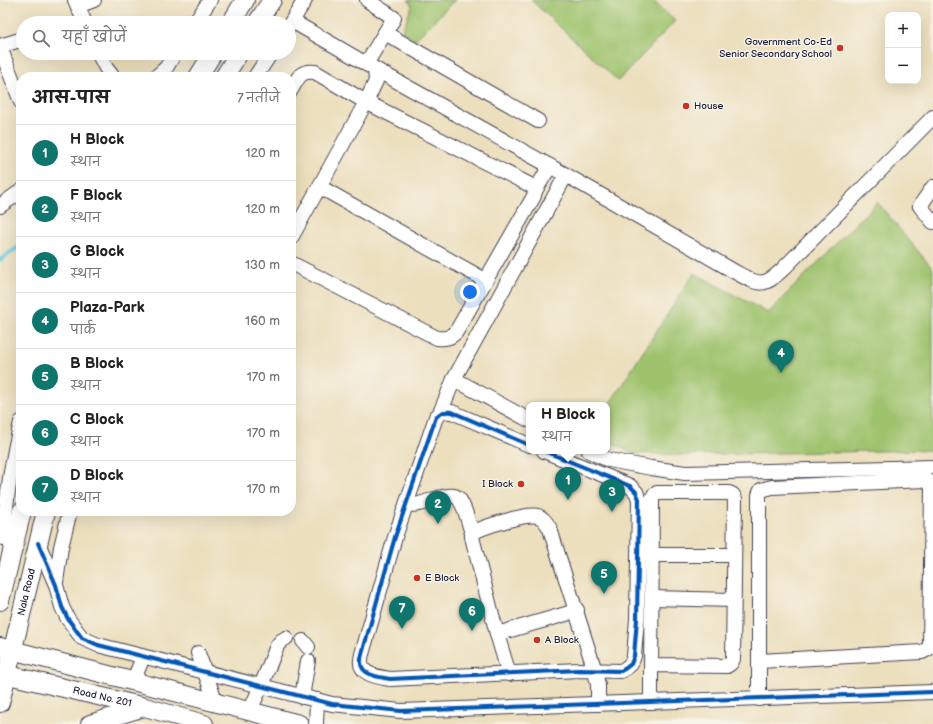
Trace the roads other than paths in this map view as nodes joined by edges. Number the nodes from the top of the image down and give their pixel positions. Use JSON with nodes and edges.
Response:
{"nodes":[{"id":1,"x":94,"y":0,"type":"edge"},
{"id":2,"x":210,"y":0,"type":"edge"},
{"id":3,"x":245,"y":0,"type":"edge"},
{"id":4,"x":272,"y":0,"type":"edge"},
{"id":5,"x":305,"y":0,"type":"edge"},
{"id":6,"x":367,"y":0,"type":"edge"},
{"id":7,"x":76,"y":3,"type":"edge"},
{"id":8,"x":80,"y":16,"type":"edge"},
{"id":9,"x":200,"y":16,"type":"edge"},
{"id":10,"x":235,"y":16,"type":"edge"},
{"id":11,"x":262,"y":16,"type":"edge"},
{"id":12,"x":295,"y":16,"type":"edge"},
{"id":13,"x":296,"y":26,"type":"edge"},
{"id":14,"x":385,"y":33,"type":"junction"},
{"id":15,"x":16,"y":41,"type":"edge"},
{"id":16,"x":0,"y":47,"type":"edge"},
{"id":17,"x":102,"y":60,"type":"edge"},
{"id":18,"x":171,"y":60,"type":"edge"},
{"id":19,"x":209,"y":60,"type":"edge"},
{"id":20,"x":235,"y":60,"type":"edge"},
{"id":21,"x":266,"y":60,"type":"edge"},
{"id":22,"x":370,"y":66,"type":"junction"},
{"id":23,"x":109,"y":72,"type":"edge"},
{"id":24,"x":162,"y":72,"type":"edge"},
{"id":25,"x":201,"y":72,"type":"edge"},
{"id":26,"x":227,"y":72,"type":"edge"},
{"id":27,"x":258,"y":72,"type":"edge"},
{"id":28,"x":296,"y":82,"type":"edge"},
{"id":29,"x":16,"y":89,"type":"edge"},
{"id":30,"x":366,"y":102,"type":"junction"},
{"id":31,"x":933,"y":117,"type":"edge"},
{"id":32,"x":538,"y":121,"type":"dead end"},
{"id":33,"x":550,"y":166,"type":"junction"},
{"id":34,"x":566,"y":175,"type":"junction"},
{"id":35,"x":320,"y":187,"type":"junction"},
{"id":36,"x":933,"y":187,"type":"edge"},
{"id":37,"x":535,"y":191,"type":"junction"},
{"id":38,"x":16,"y":195,"type":"edge"},
{"id":39,"x":0,"y":206,"type":"edge"},
{"id":40,"x":933,"y":222,"type":"edge"},
{"id":41,"x":296,"y":229,"type":"edge"},
{"id":42,"x":296,"y":266,"type":"edge"},
{"id":43,"x":485,"y":280,"type":"junction"},
{"id":44,"x":454,"y":379,"type":"junction"},
{"id":45,"x":440,"y":413,"type":"junction"},
{"id":46,"x":526,"y":418,"type":"edge"},
{"id":47,"x":16,"y":443,"type":"edge"},
{"id":48,"x":526,"y":444,"type":"edge"},
{"id":49,"x":551,"y":454,"type":"edge"},
{"id":50,"x":596,"y":454,"type":"edge"},
{"id":51,"x":933,"y":467,"type":"edge"},
{"id":52,"x":407,"y":504,"type":"junction"},
{"id":53,"x":45,"y":516,"type":"edge"},
{"id":54,"x":69,"y":516,"type":"edge"},
{"id":55,"x":11,"y":529,"type":"edge"},
{"id":56,"x":472,"y":534,"type":"junction"},
{"id":57,"x":38,"y":543,"type":"junction"},
{"id":58,"x":652,"y":555,"type":"junction"},
{"id":59,"x":734,"y":556,"type":"junction"},
{"id":60,"x":56,"y":584,"type":"junction"},
{"id":61,"x":652,"y":598,"type":"junction"},
{"id":62,"x":733,"y":600,"type":"junction"},
{"id":63,"x":0,"y":601,"type":"edge"},
{"id":64,"x":577,"y":610,"type":"junction"},
{"id":65,"x":497,"y":634,"type":"junction"},
{"id":66,"x":286,"y":638,"type":"dead end"},
{"id":67,"x":6,"y":648,"type":"edge"},
{"id":68,"x":306,"y":650,"type":"dead end"},
{"id":69,"x":198,"y":653,"type":"dead end"},
{"id":70,"x":143,"y":657,"type":"junction"},
{"id":71,"x":759,"y":661,"type":"junction"},
{"id":72,"x":651,"y":665,"type":"junction"},
{"id":73,"x":595,"y":671,"type":"junction"},
{"id":74,"x":206,"y":672,"type":"junction"},
{"id":75,"x":3,"y":674,"type":"edge"},
{"id":76,"x":509,"y":674,"type":"junction"},
{"id":77,"x":133,"y":682,"type":"junction"},
{"id":78,"x":261,"y":686,"type":"junction"},
{"id":79,"x":933,"y":692,"type":"edge"},
{"id":80,"x":302,"y":697,"type":"junction"},
{"id":81,"x":759,"y":699,"type":"junction"},
{"id":82,"x":317,"y":700,"type":"junction"},
{"id":83,"x":651,"y":702,"type":"junction"},
{"id":84,"x":0,"y":703,"type":"edge"},
{"id":85,"x":216,"y":703,"type":"junction"},
{"id":86,"x":598,"y":704,"type":"junction"},
{"id":87,"x":145,"y":707,"type":"junction"},
{"id":88,"x":250,"y":711,"type":"junction"},
{"id":89,"x":90,"y":724,"type":"edge"},
{"id":90,"x":204,"y":724,"type":"edge"},
{"id":91,"x":299,"y":724,"type":"edge"},
{"id":92,"x":316,"y":724,"type":"edge"}],
"edges":[{"from":1,"to":7,"type":"street"},
{"from":2,"to":9,"type":"street"},
{"from":3,"to":10,"type":"main road"},
{"from":4,"to":11,"type":"main road"},
{"from":5,"to":12,"type":"street"},
{"from":6,"to":14,"type":"street"},
{"from":7,"to":8,"type":"street"},
{"from":13,"to":22,"type":"street"},
{"from":14,"to":22,"type":"street"},
{"from":14,"to":32,"type":"street"},
{"from":15,"to":16,"type":"street"},
{"from":16,"to":29,"type":"street"},
{"from":17,"to":23,"type":"street"},
{"from":18,"to":24,"type":"street"},
{"from":19,"to":25,"type":"main road"},
{"from":20,"to":26,"type":"main road"},
{"from":21,"to":27,"type":"street"},
{"from":22,"to":30,"type":"street"},
{"from":22,"to":33,"type":"street"},
{"from":28,"to":30,"type":"street"},
{"from":30,"to":35,"type":"street"},
{"from":30,"to":37,"type":"street"},
{"from":31,"to":34,"type":"street"},
{"from":33,"to":34,"type":"street"},
{"from":33,"to":37,"type":"street"},
{"from":34,"to":44,"type":"street"},
{"from":35,"to":41,"type":"street"},
{"from":35,"to":43,"type":"street"},
{"from":36,"to":40,"type":"street"},
{"from":37,"to":43,"type":"street"},
{"from":38,"to":39,"type":"street"},
{"from":42,"to":43,"type":"street"},
{"from":44,"to":45,"type":"street"},
{"from":44,"to":46,"type":"street"},
{"from":45,"to":48,"type":"street"},
{"from":45,"to":52,"type":"street"},
{"from":47,"to":55,"type":"street"},
{"from":49,"to":73,"type":"street"},
{"from":50,"to":51,"type":"street"},
{"from":52,"to":56,"type":"street"},
{"from":52,"to":76,"type":"street"},
{"from":53,"to":57,"type":"main road","name":"Nala Road"},
{"from":54,"to":60,"type":"street"},
{"from":55,"to":63,"type":"main road"},
{"from":56,"to":64,"type":"street"},
{"from":56,"to":65,"type":"street"},
{"from":57,"to":60,"type":"street"},
{"from":57,"to":67,"type":"main road","name":"Nala Road"},
{"from":58,"to":59,"type":"street"},
{"from":58,"to":59,"type":"street"},
{"from":58,"to":61,"type":"street"},
{"from":59,"to":62,"type":"street"},
{"from":60,"to":70,"type":"street"},
{"from":61,"to":62,"type":"street"},
{"from":61,"to":72,"type":"street"},
{"from":62,"to":72,"type":"street"},
{"from":64,"to":65,"type":"street"},
{"from":64,"to":73,"type":"street"},
{"from":65,"to":76,"type":"street"},
{"from":66,"to":78,"type":"street"},
{"from":67,"to":75,"type":"main road","name":"Nala Road"},
{"from":67,"to":77,"type":"main road"},
{"from":68,"to":80,"type":"street"},
{"from":69,"to":74,"type":"street"},
{"from":70,"to":74,"type":"street"},
{"from":70,"to":77,"type":"street"},
{"from":71,"to":71,"type":"street"},
{"from":71,"to":81,"type":"street"},
{"from":72,"to":83,"type":"street"},
{"from":73,"to":76,"type":"street"},
{"from":73,"to":86,"type":"street"},
{"from":74,"to":78,"type":"street"},
{"from":74,"to":85,"type":"street"},
{"from":75,"to":84,"type":"main road","name":"Nala Road"},
{"from":75,"to":87,"type":"main road","name":"Road No. 201"},
{"from":77,"to":85,"type":"main road"},
{"from":78,"to":80,"type":"street"},
{"from":78,"to":88,"type":"street"},
{"from":79,"to":81,"type":"street"},
{"from":80,"to":82,"type":"street"},
{"from":81,"to":83,"type":"street"},
{"from":82,"to":86,"type":"street"},
{"from":82,"to":92,"type":"street"},
{"from":83,"to":86,"type":"street"},
{"from":85,"to":88,"type":"main road"},
{"from":87,"to":89,"type":"main road"},
{"from":87,"to":90,"type":"main road","name":"Road No. 201"},
{"from":88,"to":91,"type":"main road"}]}
